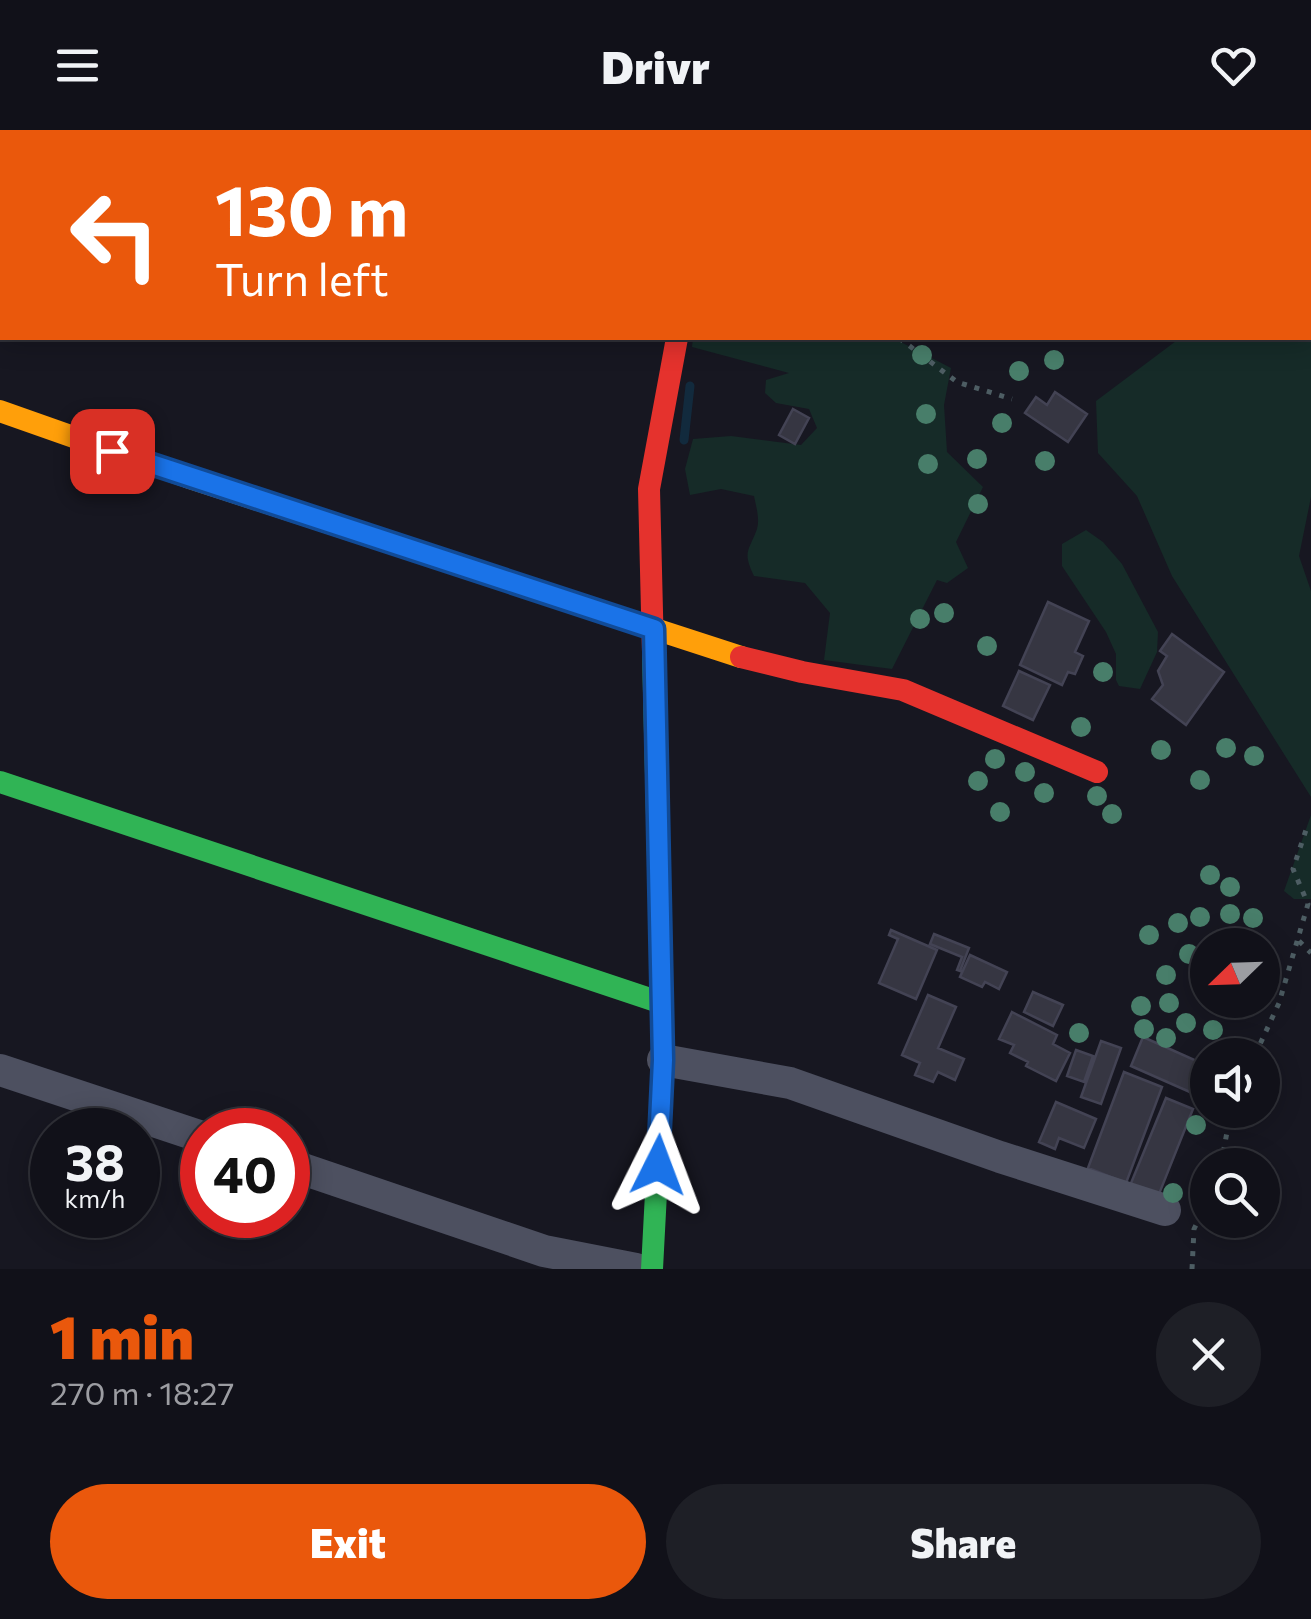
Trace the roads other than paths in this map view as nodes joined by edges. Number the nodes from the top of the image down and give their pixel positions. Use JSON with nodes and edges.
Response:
{"nodes":[{"id":1,"x":677,"y":340,"type":"edge"},
{"id":2,"x":0,"y":411,"type":"edge"},
{"id":3,"x":654,"y":629,"type":"junction"},
{"id":4,"x":1097,"y":772,"type":"dead end"},
{"id":5,"x":0,"y":782,"type":"edge"},
{"id":6,"x":662,"y":1002,"type":"junction"},
{"id":7,"x":663,"y":1060,"type":"junction"},
{"id":8,"x":0,"y":1070,"type":"edge"},
{"id":9,"x":180,"y":1130,"type":"edge"},
{"id":10,"x":310,"y":1171,"type":"edge"},
{"id":11,"x":1165,"y":1210,"type":"dead end"},
{"id":12,"x":636,"y":1269,"type":"edge"},
{"id":13,"x":652,"y":1269,"type":"edge"}],
"edges":[{"from":1,"to":3,"type":"street"},
{"from":2,"to":3,"type":"street"},
{"from":3,"to":4,"type":"street"},
{"from":3,"to":6,"type":"street"},
{"from":5,"to":6,"type":"street"},
{"from":6,"to":7,"type":"street"},
{"from":7,"to":11,"type":"street"},
{"from":7,"to":13,"type":"street"},
{"from":8,"to":9,"type":"street"},
{"from":10,"to":12,"type":"street"}]}
